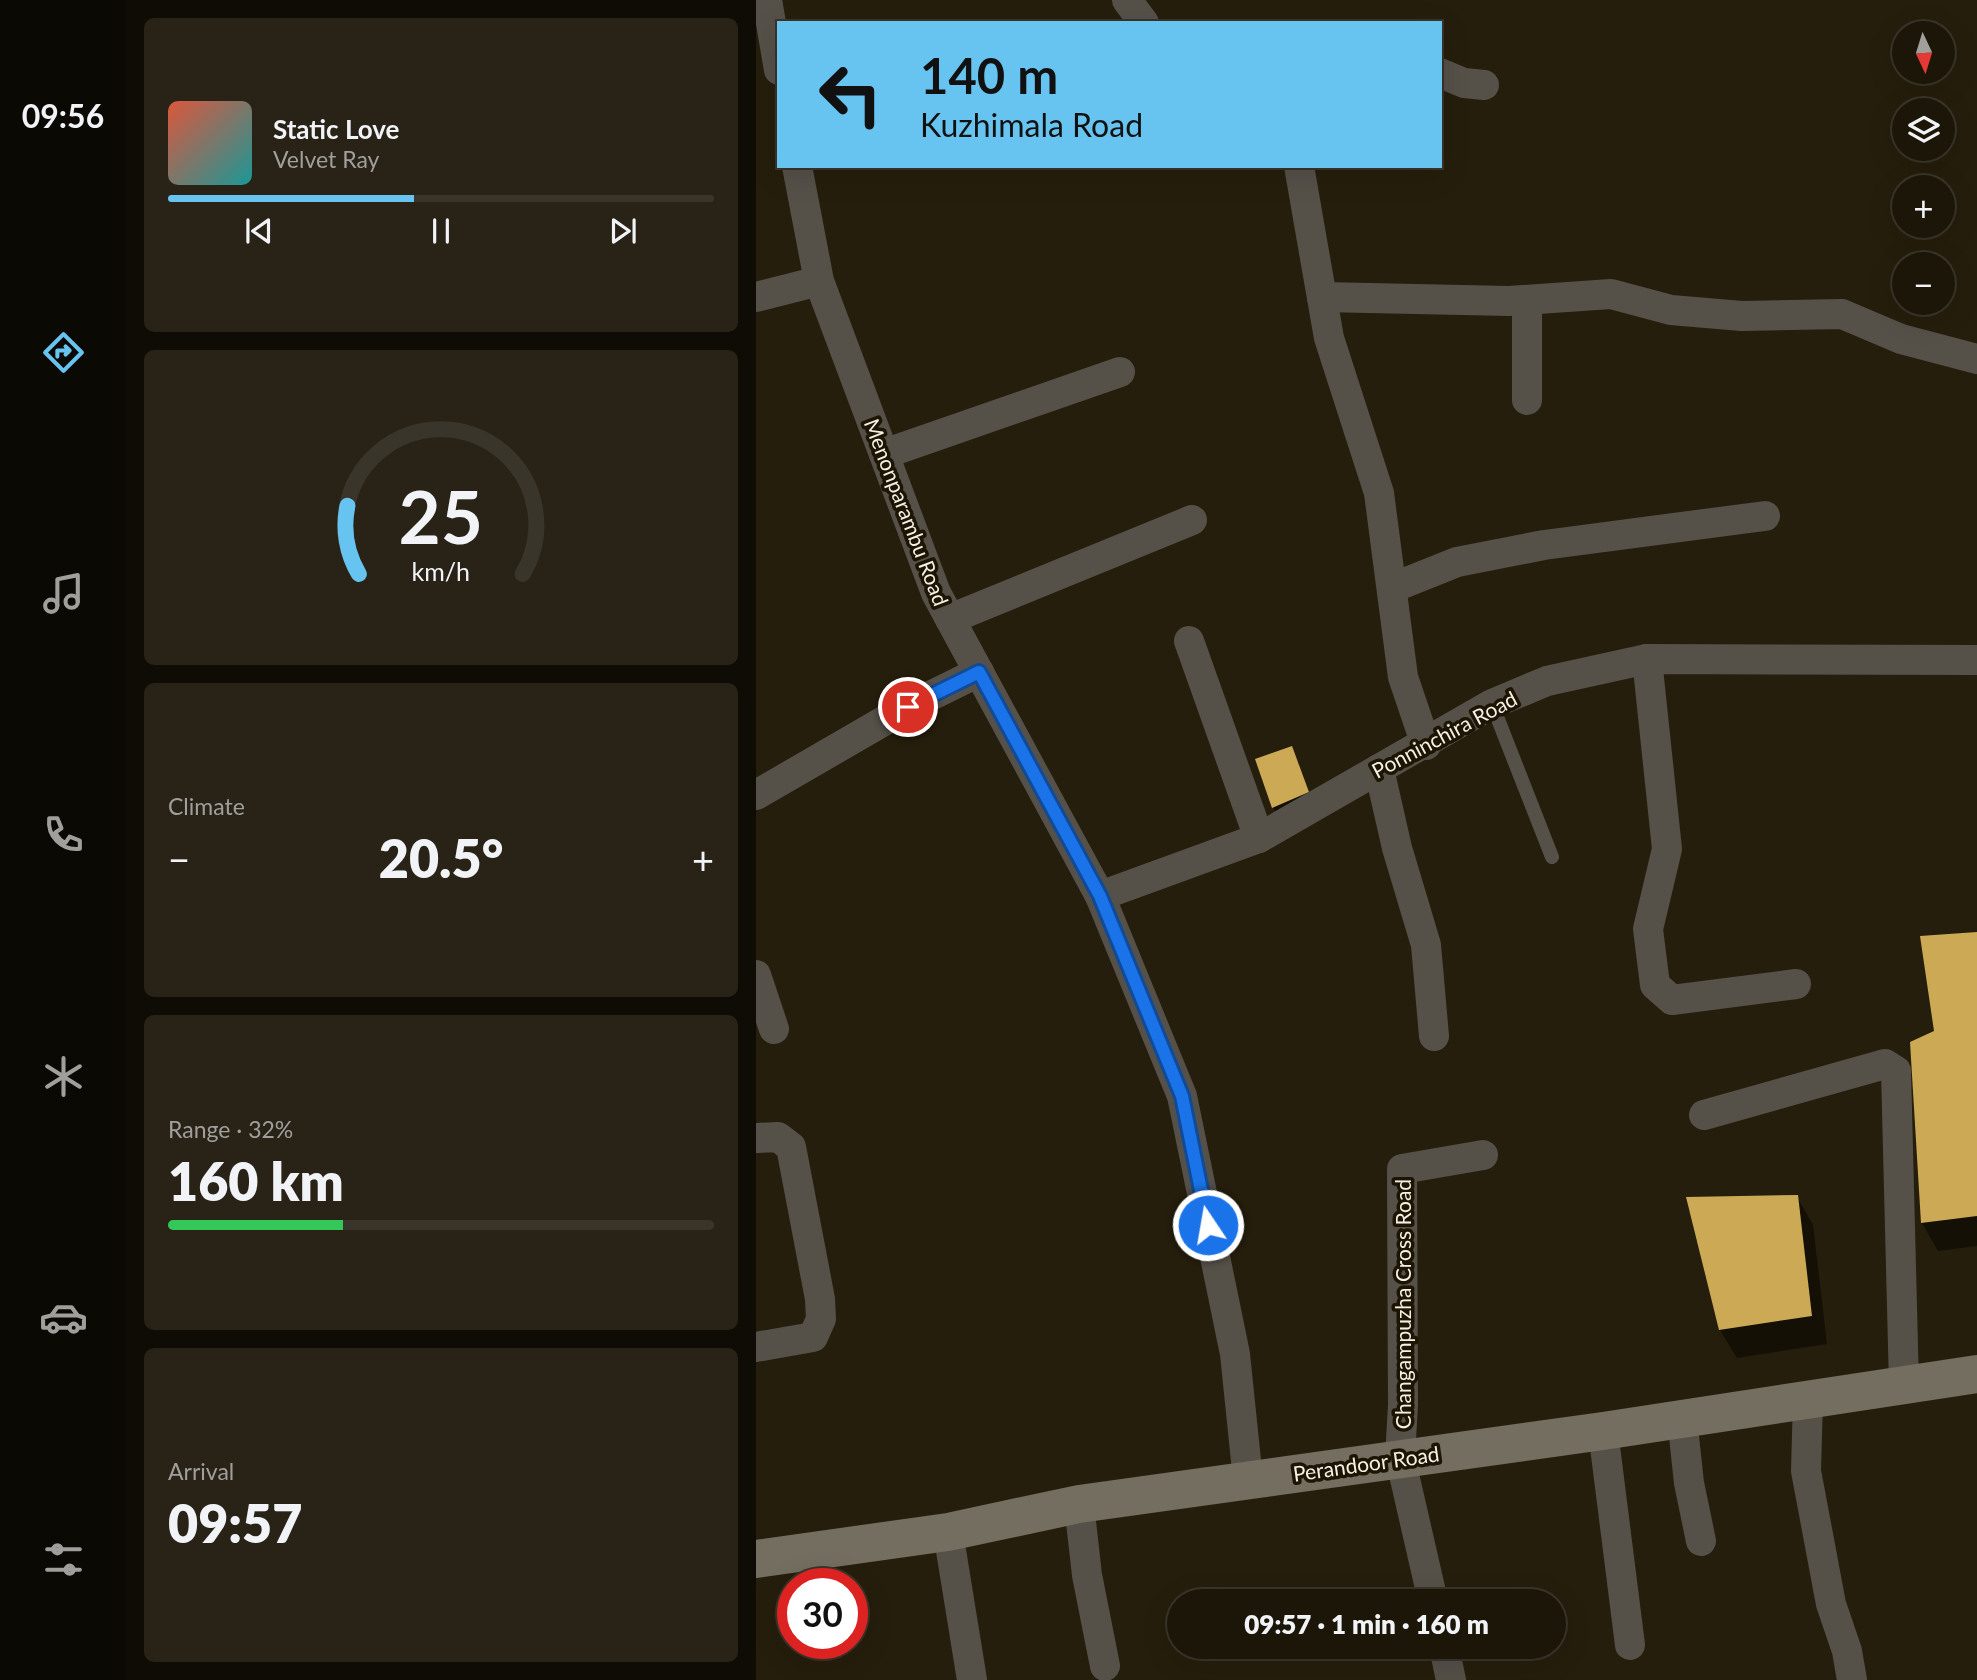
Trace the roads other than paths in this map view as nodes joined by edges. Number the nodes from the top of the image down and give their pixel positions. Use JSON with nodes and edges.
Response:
{"nodes":[{"id":1,"x":767,"y":0,"type":"edge"},
{"id":2,"x":1127,"y":0,"type":"edge"},
{"id":3,"x":1143,"y":21,"type":"edge"},
{"id":4,"x":777,"y":58,"type":"edge"},
{"id":5,"x":1442,"y":74,"type":"edge"},
{"id":6,"x":1484,"y":85,"type":"dead end"},
{"id":7,"x":797,"y":168,"type":"edge"},
{"id":8,"x":1299,"y":168,"type":"edge"},
{"id":9,"x":819,"y":281,"type":"junction"},
{"id":10,"x":756,"y":297,"type":"edge"},
{"id":11,"x":1322,"y":298,"type":"junction"},
{"id":12,"x":1527,"y":300,"type":"junction"},
{"id":13,"x":1977,"y":359,"type":"edge"},
{"id":14,"x":1120,"y":372,"type":"dead end"},
{"id":15,"x":1527,"y":400,"type":"dead end"},
{"id":16,"x":884,"y":454,"type":"junction"},
{"id":17,"x":1765,"y":516,"type":"dead end"},
{"id":18,"x":1192,"y":520,"type":"dead end"},
{"id":19,"x":1392,"y":588,"type":"junction"},
{"id":20,"x":950,"y":619,"type":"junction"},
{"id":21,"x":1189,"y":641,"type":"dead end"},
{"id":22,"x":1647,"y":659,"type":"junction"},
{"id":23,"x":1977,"y":660,"type":"edge"},
{"id":24,"x":979,"y":672,"type":"junction"},
{"id":25,"x":1492,"y":704,"type":"junction"},
{"id":26,"x":1426,"y":745,"type":"junction"},
{"id":27,"x":1379,"y":769,"type":"junction"},
{"id":28,"x":756,"y":794,"type":"edge"},
{"id":29,"x":1259,"y":838,"type":"junction"},
{"id":30,"x":1552,"y":857,"type":"dead end"},
{"id":31,"x":1100,"y":896,"type":"junction"},
{"id":32,"x":756,"y":975,"type":"edge"},
{"id":33,"x":1796,"y":984,"type":"dead end"},
{"id":34,"x":774,"y":1029,"type":"dead end"},
{"id":35,"x":1434,"y":1036,"type":"dead end"},
{"id":36,"x":1704,"y":1115,"type":"dead end"},
{"id":37,"x":756,"y":1138,"type":"edge"},
{"id":38,"x":1483,"y":1155,"type":"dead end"},
{"id":39,"x":756,"y":1347,"type":"edge"},
{"id":40,"x":1977,"y":1374,"type":"edge"},
{"id":41,"x":1904,"y":1385,"type":"junction"},
{"id":42,"x":1808,"y":1399,"type":"junction"},
{"id":43,"x":1682,"y":1418,"type":"junction"},
{"id":44,"x":1603,"y":1431,"type":"junction"},
{"id":45,"x":1401,"y":1457,"type":"junction"},
{"id":46,"x":1248,"y":1480,"type":"junction"},
{"id":47,"x":1079,"y":1504,"type":"junction"},
{"id":48,"x":948,"y":1532,"type":"junction"},
{"id":49,"x":1701,"y":1541,"type":"dead end"},
{"id":50,"x":756,"y":1559,"type":"edge"},
{"id":51,"x":1430,"y":1589,"type":"edge"},
{"id":52,"x":1630,"y":1645,"type":"dead end"},
{"id":53,"x":1447,"y":1659,"type":"edge"},
{"id":54,"x":1105,"y":1666,"type":"dead end"},
{"id":55,"x":972,"y":1680,"type":"edge"},
{"id":56,"x":1451,"y":1680,"type":"edge"},
{"id":57,"x":1852,"y":1680,"type":"edge"}],
"edges":[{"from":1,"to":4,"type":"street"},
{"from":2,"to":3,"type":"street"},
{"from":5,"to":6,"type":"street"},
{"from":7,"to":9,"type":"street","name":"Menonparambu Road"},
{"from":8,"to":11,"type":"street"},
{"from":9,"to":10,"type":"street"},
{"from":9,"to":16,"type":"street","name":"Menonparambu Road"},
{"from":11,"to":12,"type":"street"},
{"from":11,"to":19,"type":"street"},
{"from":12,"to":13,"type":"street"},
{"from":12,"to":15,"type":"street"},
{"from":14,"to":16,"type":"street"},
{"from":16,"to":20,"type":"street","name":"Menonparambu Road"},
{"from":17,"to":19,"type":"street"},
{"from":18,"to":20,"type":"street"},
{"from":19,"to":26,"type":"street"},
{"from":20,"to":24,"type":"street","name":"Menonparambu Road"},
{"from":21,"to":29,"type":"street"},
{"from":22,"to":23,"type":"street","name":"Ponninchira Road"},
{"from":22,"to":25,"type":"street","name":"Ponninchira Road"},
{"from":22,"to":33,"type":"street"},
{"from":24,"to":28,"type":"street"},
{"from":24,"to":31,"type":"street","name":"Menonparambu Road"},
{"from":25,"to":26,"type":"street","name":"Ponninchira Road"},
{"from":25,"to":30,"type":"lane"},
{"from":26,"to":27,"type":"street","name":"Ponninchira Road"},
{"from":27,"to":29,"type":"street","name":"Ponninchira Road"},
{"from":27,"to":35,"type":"street"},
{"from":29,"to":31,"type":"street","name":"Ponninchira Road"},
{"from":31,"to":46,"type":"street","name":"Menonparambu Road"},
{"from":32,"to":34,"type":"street"},
{"from":36,"to":41,"type":"street"},
{"from":37,"to":39,"type":"street"},
{"from":38,"to":45,"type":"street","name":"Changampuzha Cross Road"},
{"from":40,"to":41,"type":"main road","name":"Perandoor Road"},
{"from":41,"to":42,"type":"main road","name":"Perandoor Road"},
{"from":42,"to":43,"type":"main road","name":"Perandoor Road"},
{"from":42,"to":57,"type":"street"},
{"from":43,"to":44,"type":"main road","name":"Perandoor Road"},
{"from":43,"to":49,"type":"street"},
{"from":44,"to":45,"type":"main road","name":"Perandoor Road"},
{"from":44,"to":52,"type":"street"},
{"from":45,"to":46,"type":"main road","name":"Perandoor Road"},
{"from":45,"to":51,"type":"street","name":"Changampuzha Cross Road"},
{"from":46,"to":47,"type":"main road","name":"Perandoor Road"},
{"from":47,"to":48,"type":"main road","name":"Perandoor Road"},
{"from":47,"to":54,"type":"street"},
{"from":48,"to":50,"type":"main road","name":"Perandoor Road"},
{"from":48,"to":55,"type":"street"},
{"from":53,"to":56,"type":"street"}]}
